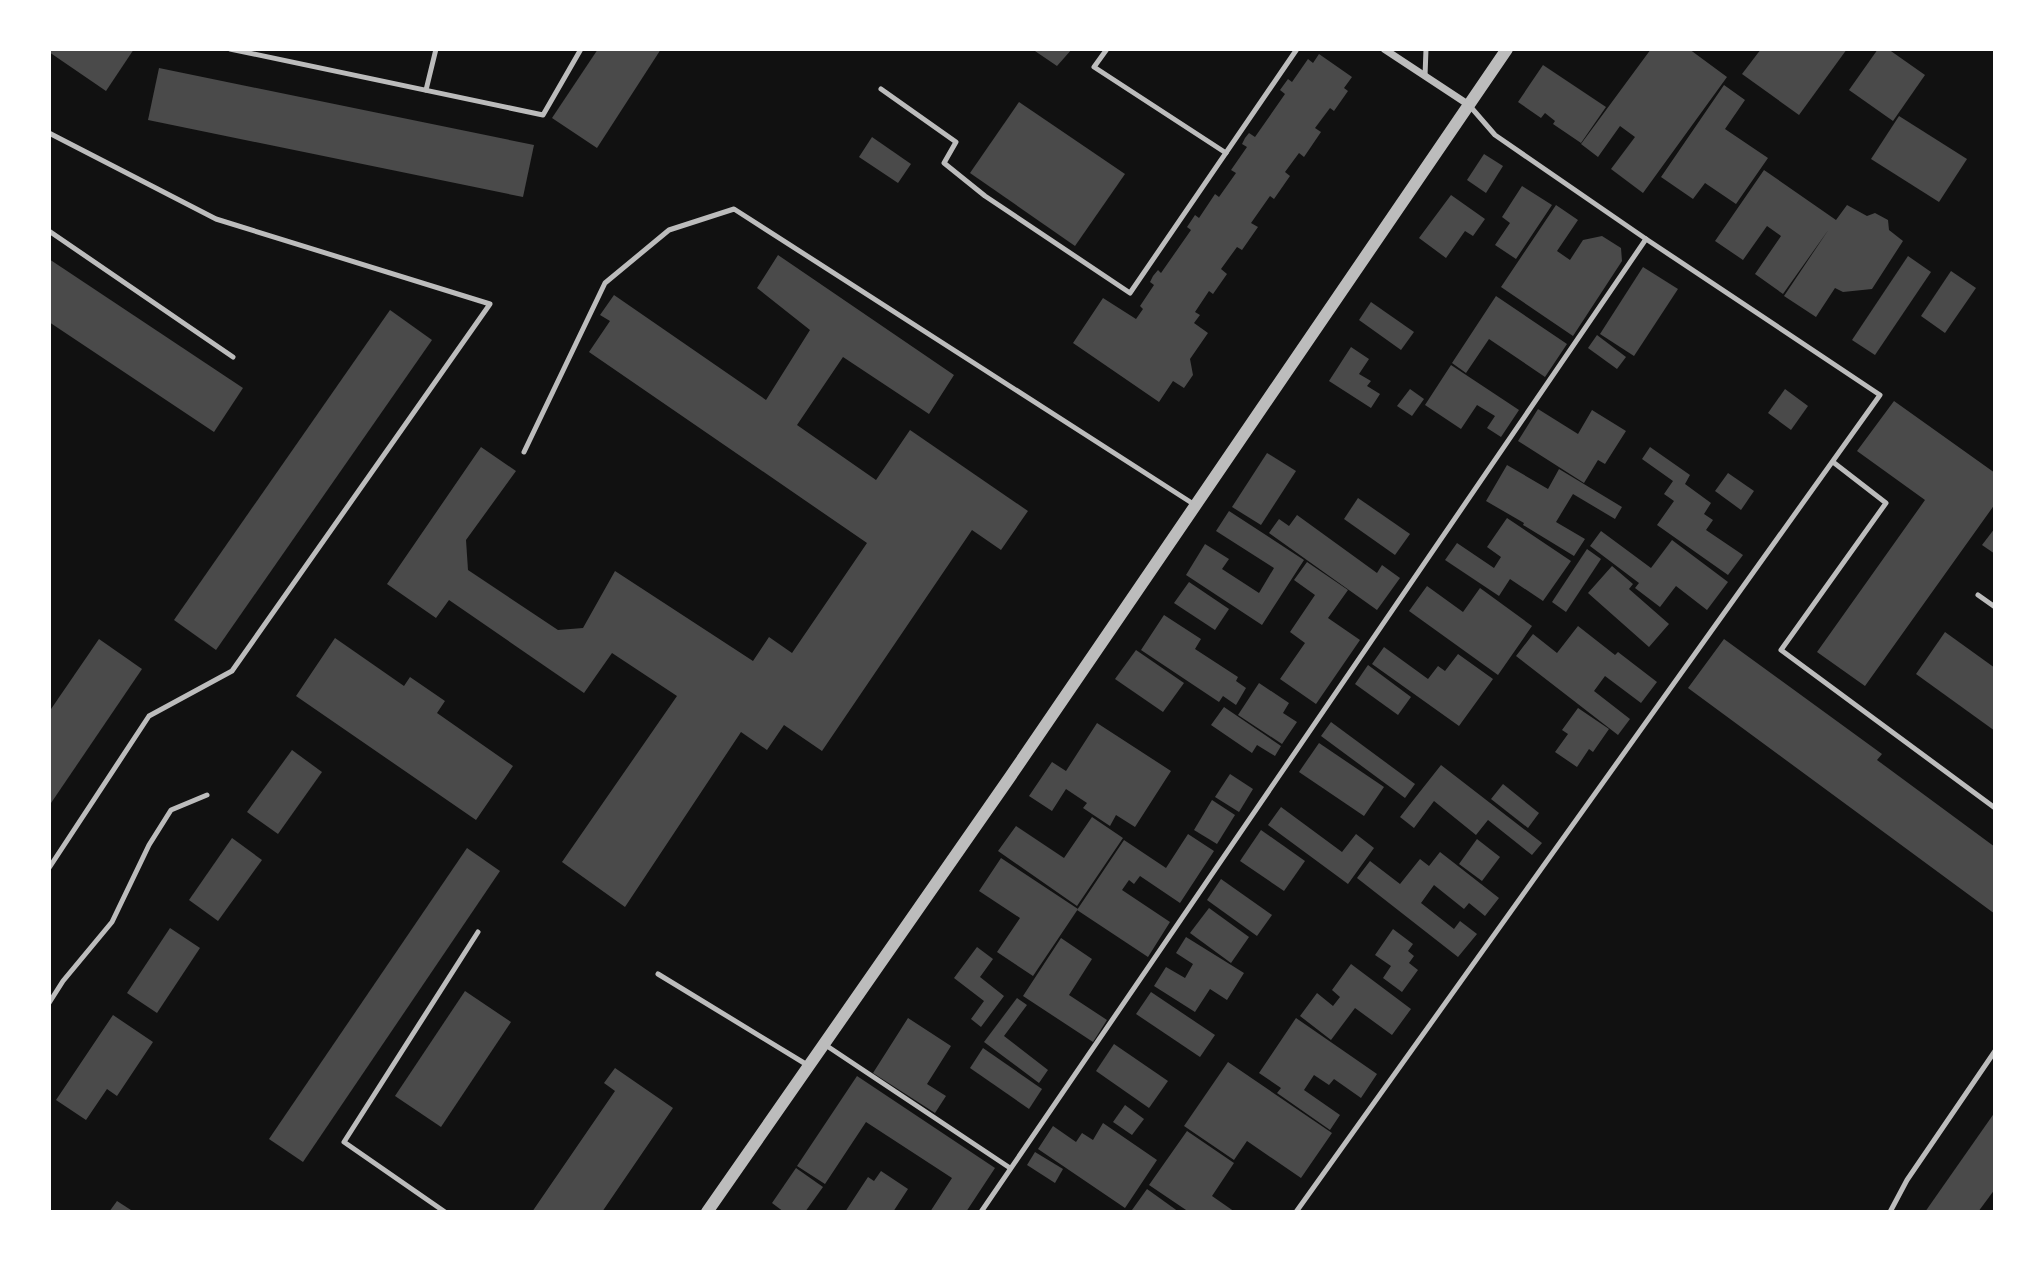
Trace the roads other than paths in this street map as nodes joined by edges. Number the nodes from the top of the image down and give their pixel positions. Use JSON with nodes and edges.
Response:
{"nodes":[{"id":1,"x":230,"y":49,"type":"edge"},
{"id":2,"x":436,"y":49,"type":"edge"},
{"id":3,"x":582,"y":49,"type":"edge"},
{"id":4,"x":1107,"y":49,"type":"edge"},
{"id":5,"x":1297,"y":49,"type":"edge"},
{"id":6,"x":1384,"y":49,"type":"edge"},
{"id":7,"x":1426,"y":49,"type":"edge"},
{"id":8,"x":1507,"y":49,"type":"edge"},
{"id":9,"x":1425,"y":76,"type":"junction"},
{"id":10,"x":881,"y":89,"type":"dead end"},
{"id":11,"x":426,"y":90,"type":"junction"},
{"id":12,"x":1469,"y":105,"type":"junction"},
{"id":13,"x":49,"y":133,"type":"edge"},
{"id":14,"x":1226,"y":153,"type":"junction"},
{"id":15,"x":49,"y":231,"type":"edge"},
{"id":16,"x":1646,"y":239,"type":"junction"},
{"id":17,"x":233,"y":357,"type":"dead end"},
{"id":18,"x":524,"y":452,"type":"dead end"},
{"id":19,"x":1833,"y":462,"type":"junction"},
{"id":20,"x":1195,"y":505,"type":"junction"},
{"id":21,"x":1978,"y":595,"type":"dead end"},
{"id":22,"x":1995,"y":607,"type":"edge"},
{"id":23,"x":207,"y":795,"type":"dead end"},
{"id":24,"x":1995,"y":808,"type":"edge"},
{"id":25,"x":49,"y":868,"type":"edge"},
{"id":26,"x":478,"y":932,"type":"dead end"},
{"id":27,"x":658,"y":974,"type":"dead end"},
{"id":28,"x":49,"y":1003,"type":"edge"},
{"id":29,"x":824,"y":1044,"type":"junction"},
{"id":30,"x":1995,"y":1051,"type":"edge"},
{"id":31,"x":809,"y":1066,"type":"junction"},
{"id":32,"x":1010,"y":1168,"type":"junction"},
{"id":33,"x":444,"y":1212,"type":"edge"},
{"id":34,"x":707,"y":1212,"type":"edge"},
{"id":35,"x":981,"y":1212,"type":"edge"},
{"id":36,"x":1296,"y":1212,"type":"edge"},
{"id":37,"x":1889,"y":1212,"type":"edge"}],
"edges":[{"from":1,"to":11,"type":"lane"},
{"from":2,"to":11,"type":"lane"},
{"from":3,"to":11,"type":"lane"},
{"from":4,"to":14,"type":"lane"},
{"from":5,"to":14,"type":"lane"},
{"from":6,"to":9,"type":"street"},
{"from":7,"to":9,"type":"lane"},
{"from":8,"to":12,"type":"street"},
{"from":9,"to":12,"type":"street"},
{"from":10,"to":14,"type":"lane"},
{"from":12,"to":16,"type":"lane"},
{"from":12,"to":20,"type":"street"},
{"from":13,"to":25,"type":"lane"},
{"from":15,"to":17,"type":"lane"},
{"from":16,"to":19,"type":"lane"},
{"from":16,"to":32,"type":"lane"},
{"from":18,"to":20,"type":"lane"},
{"from":19,"to":24,"type":"lane"},
{"from":19,"to":36,"type":"lane"},
{"from":20,"to":29,"type":"street"},
{"from":21,"to":22,"type":"lane"},
{"from":23,"to":28,"type":"lane"},
{"from":26,"to":33,"type":"lane"},
{"from":27,"to":31,"type":"lane"},
{"from":29,"to":31,"type":"street"},
{"from":29,"to":32,"type":"lane"},
{"from":30,"to":37,"type":"lane"},
{"from":31,"to":34,"type":"street"},
{"from":32,"to":35,"type":"lane"}]}
